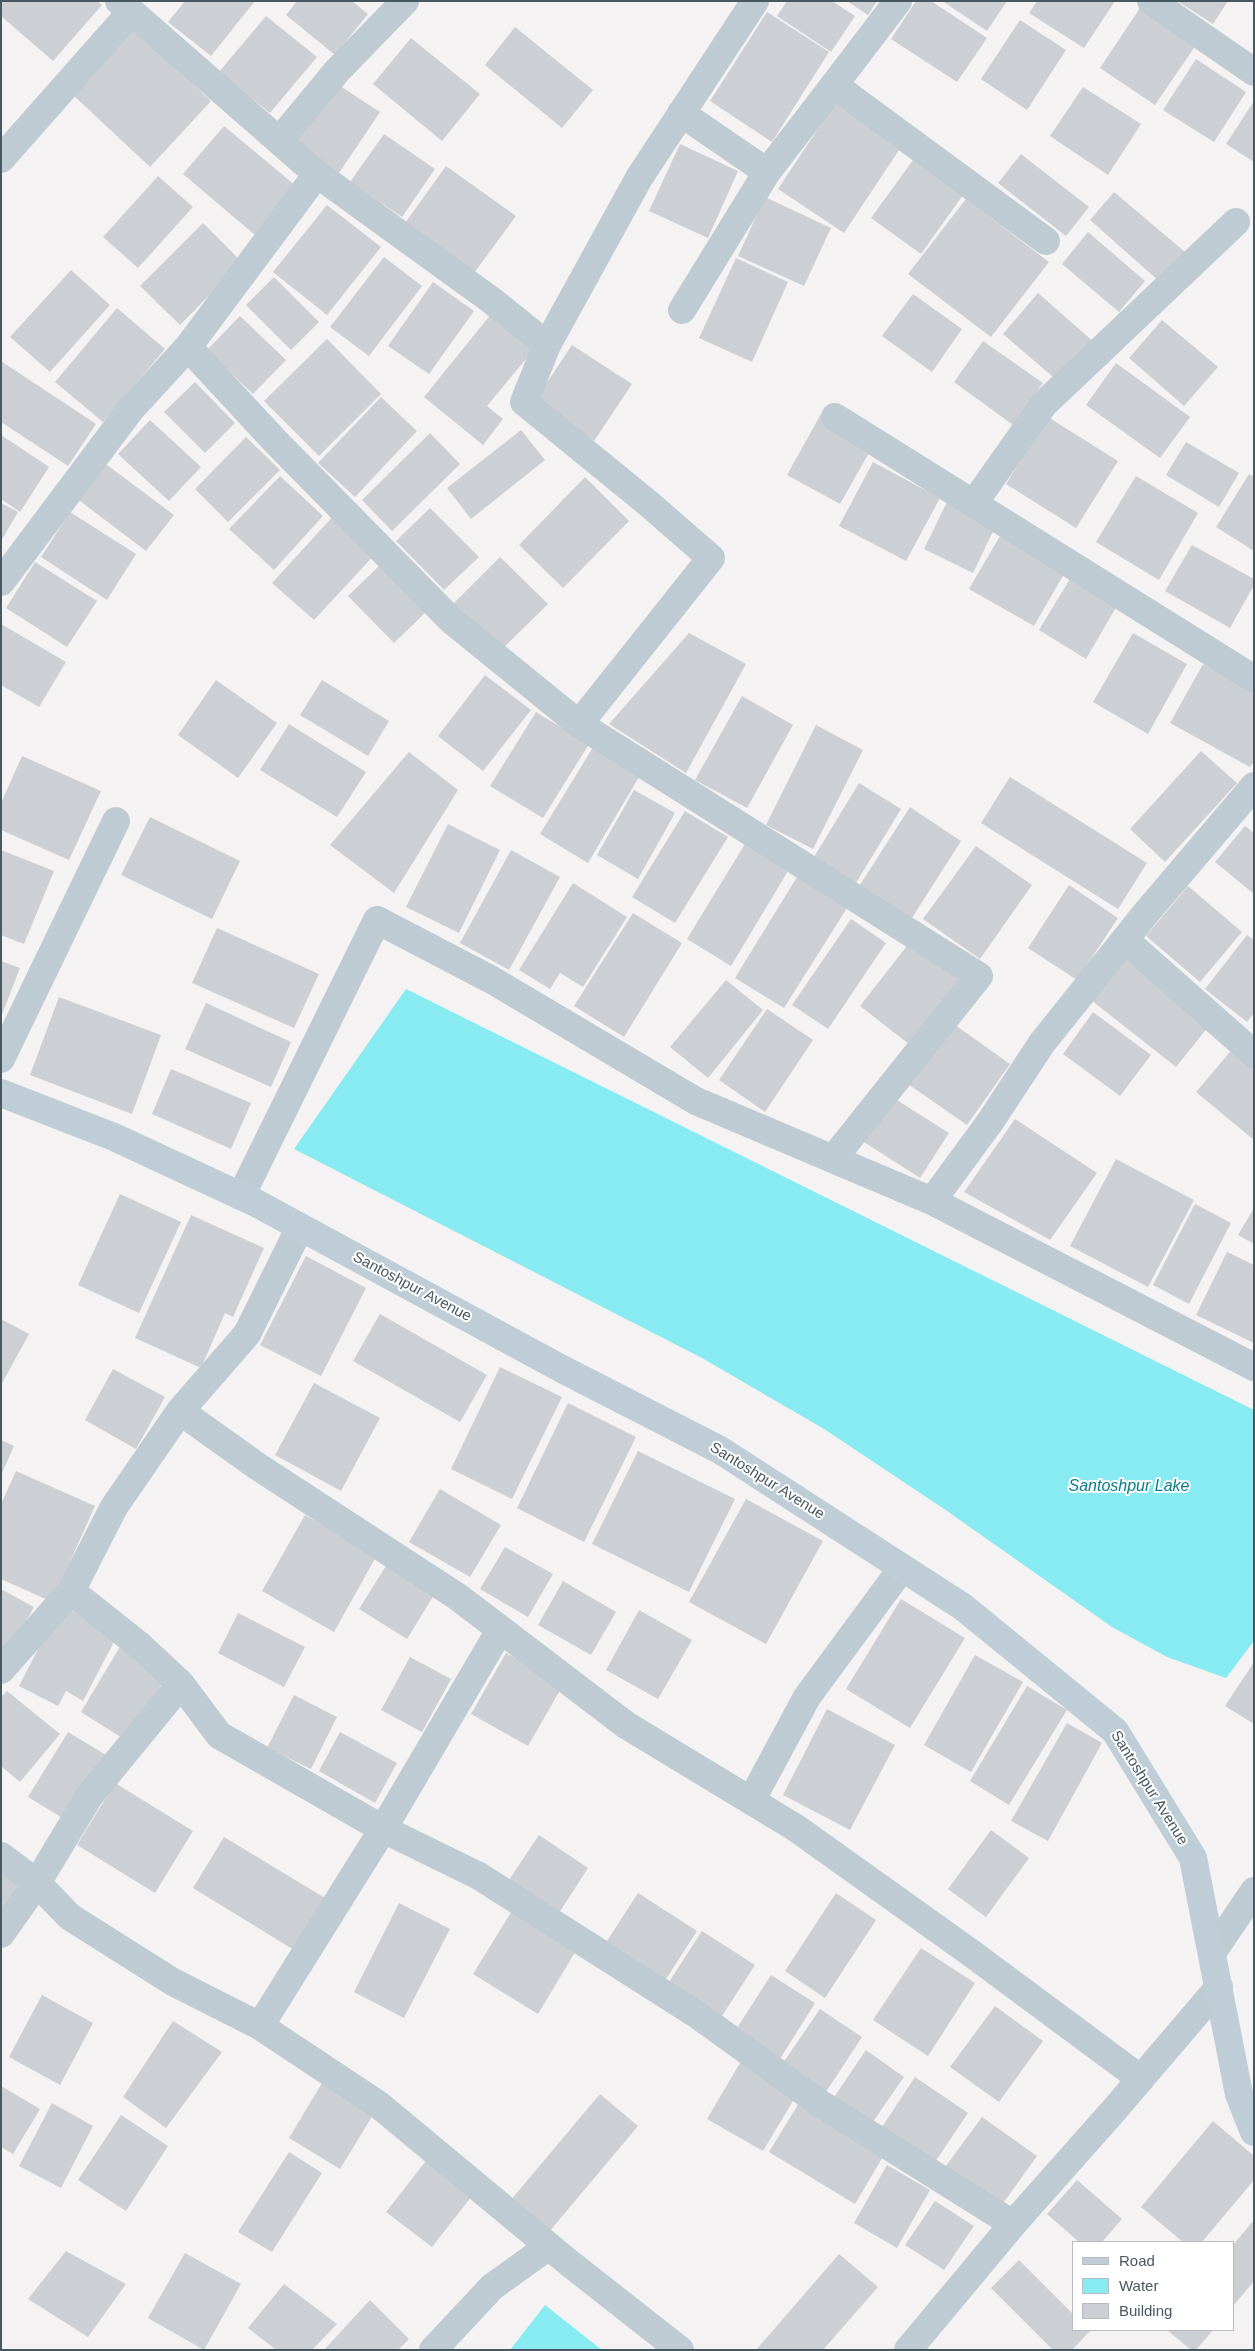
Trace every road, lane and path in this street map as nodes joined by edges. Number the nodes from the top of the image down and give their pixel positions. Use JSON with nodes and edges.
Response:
{"nodes":[{"id":1,"x":405,"y":1,"type":"edge"},
{"id":2,"x":755,"y":1,"type":"edge"},
{"id":3,"x":898,"y":1,"type":"edge"},
{"id":4,"x":1151,"y":1,"type":"edge"},
{"id":5,"x":125,"y":6,"type":"edge"},
{"id":6,"x":1254,"y":72,"type":"edge"},
{"id":7,"x":834,"y":84,"type":"junction"},
{"id":8,"x":681,"y":114,"type":"junction"},
{"id":9,"x":279,"y":141,"type":"junction"},
{"id":10,"x":1,"y":159,"type":"edge"},
{"id":11,"x":767,"y":172,"type":"junction"},
{"id":12,"x":317,"y":174,"type":"junction"},
{"id":13,"x":1236,"y":222,"type":"dead end"},
{"id":14,"x":1046,"y":240,"type":"dead end"},
{"id":15,"x":682,"y":310,"type":"dead end"},
{"id":16,"x":547,"y":345,"type":"junction"},
{"id":17,"x":188,"y":347,"type":"junction"},
{"id":18,"x":835,"y":417,"type":"dead end"},
{"id":19,"x":974,"y":503,"type":"junction"},
{"id":20,"x":1,"y":582,"type":"edge"},
{"id":21,"x":1254,"y":679,"type":"edge"},
{"id":22,"x":580,"y":724,"type":"junction"},
{"id":23,"x":1254,"y":786,"type":"edge"},
{"id":24,"x":116,"y":821,"type":"dead end"},
{"id":25,"x":1125,"y":940,"type":"junction"},
{"id":26,"x":1254,"y":1054,"type":"edge"},
{"id":27,"x":1,"y":1059,"type":"edge"},
{"id":28,"x":1,"y":1093,"type":"edge"},
{"id":29,"x":834,"y":1159,"type":"junction"},
{"id":30,"x":241,"y":1196,"type":"junction"},
{"id":31,"x":932,"y":1201,"type":"junction"},
{"id":32,"x":300,"y":1227,"type":"junction"},
{"id":33,"x":1254,"y":1367,"type":"edge"},
{"id":34,"x":180,"y":1411,"type":"junction"},
{"id":35,"x":902,"y":1568,"type":"junction"},
{"id":36,"x":71,"y":1591,"type":"junction"},
{"id":37,"x":500,"y":1630,"type":"junction"},
{"id":38,"x":1,"y":1670,"type":"edge"},
{"id":39,"x":181,"y":1684,"type":"junction"},
{"id":40,"x":751,"y":1801,"type":"junction"},
{"id":41,"x":383,"y":1829,"type":"junction"},
{"id":42,"x":1,"y":1856,"type":"edge"},
{"id":43,"x":36,"y":1883,"type":"junction"},
{"id":44,"x":1254,"y":1891,"type":"edge"},
{"id":45,"x":1,"y":1934,"type":"edge"},
{"id":46,"x":1212,"y":1953,"type":"junction"},
{"id":47,"x":1219,"y":1987,"type":"junction"},
{"id":48,"x":260,"y":2026,"type":"junction"},
{"id":49,"x":1141,"y":2079,"type":"junction"},
{"id":50,"x":1252,"y":2122,"type":"edge"},
{"id":51,"x":1013,"y":2224,"type":"junction"},
{"id":52,"x":549,"y":2246,"type":"junction"},
{"id":53,"x":434,"y":2350,"type":"edge"},
{"id":54,"x":680,"y":2350,"type":"edge"},
{"id":55,"x":908,"y":2350,"type":"edge"}],
"edges":[{"from":1,"to":9,"type":"street"},
{"from":2,"to":8,"type":"street"},
{"from":3,"to":7,"type":"street"},
{"from":4,"to":6,"type":"street"},
{"from":5,"to":9,"type":"street"},
{"from":5,"to":10,"type":"street"},
{"from":7,"to":11,"type":"street"},
{"from":7,"to":14,"type":"street"},
{"from":8,"to":11,"type":"street"},
{"from":8,"to":16,"type":"street"},
{"from":9,"to":12,"type":"street"},
{"from":11,"to":15,"type":"street"},
{"from":12,"to":16,"type":"street"},
{"from":12,"to":17,"type":"street"},
{"from":13,"to":19,"type":"street"},
{"from":16,"to":22,"type":"street"},
{"from":17,"to":20,"type":"street"},
{"from":17,"to":22,"type":"street"},
{"from":18,"to":19,"type":"street"},
{"from":19,"to":21,"type":"street"},
{"from":22,"to":29,"type":"street"},
{"from":23,"to":25,"type":"street"},
{"from":24,"to":27,"type":"street"},
{"from":25,"to":26,"type":"street"},
{"from":25,"to":31,"type":"street"},
{"from":28,"to":30,"type":"main road","name":"Santoshpur Avenue"},
{"from":29,"to":30,"type":"street"},
{"from":29,"to":31,"type":"street"},
{"from":30,"to":32,"type":"main road","name":"Santoshpur Avenue"},
{"from":31,"to":33,"type":"street"},
{"from":32,"to":34,"type":"street"},
{"from":32,"to":35,"type":"main road","name":"Santoshpur Avenue"},
{"from":34,"to":36,"type":"street"},
{"from":34,"to":37,"type":"street"},
{"from":35,"to":40,"type":"street"},
{"from":35,"to":46,"type":"main road","name":"Santoshpur Avenue"},
{"from":36,"to":38,"type":"street"},
{"from":36,"to":39,"type":"street"},
{"from":37,"to":40,"type":"street"},
{"from":37,"to":41,"type":"street"},
{"from":39,"to":41,"type":"street"},
{"from":39,"to":43,"type":"street"},
{"from":40,"to":49,"type":"street"},
{"from":41,"to":48,"type":"street"},
{"from":41,"to":51,"type":"street"},
{"from":42,"to":43,"type":"street"},
{"from":43,"to":45,"type":"street"},
{"from":43,"to":48,"type":"street"},
{"from":44,"to":46,"type":"street"},
{"from":46,"to":47,"type":"main road","name":"Santoshpur Avenue"},
{"from":47,"to":49,"type":"street"},
{"from":47,"to":50,"type":"main road","name":"Santoshpur Avenue"},
{"from":48,"to":52,"type":"street"},
{"from":49,"to":51,"type":"street"},
{"from":51,"to":55,"type":"street"},
{"from":52,"to":53,"type":"street"},
{"from":52,"to":54,"type":"street"}]}
